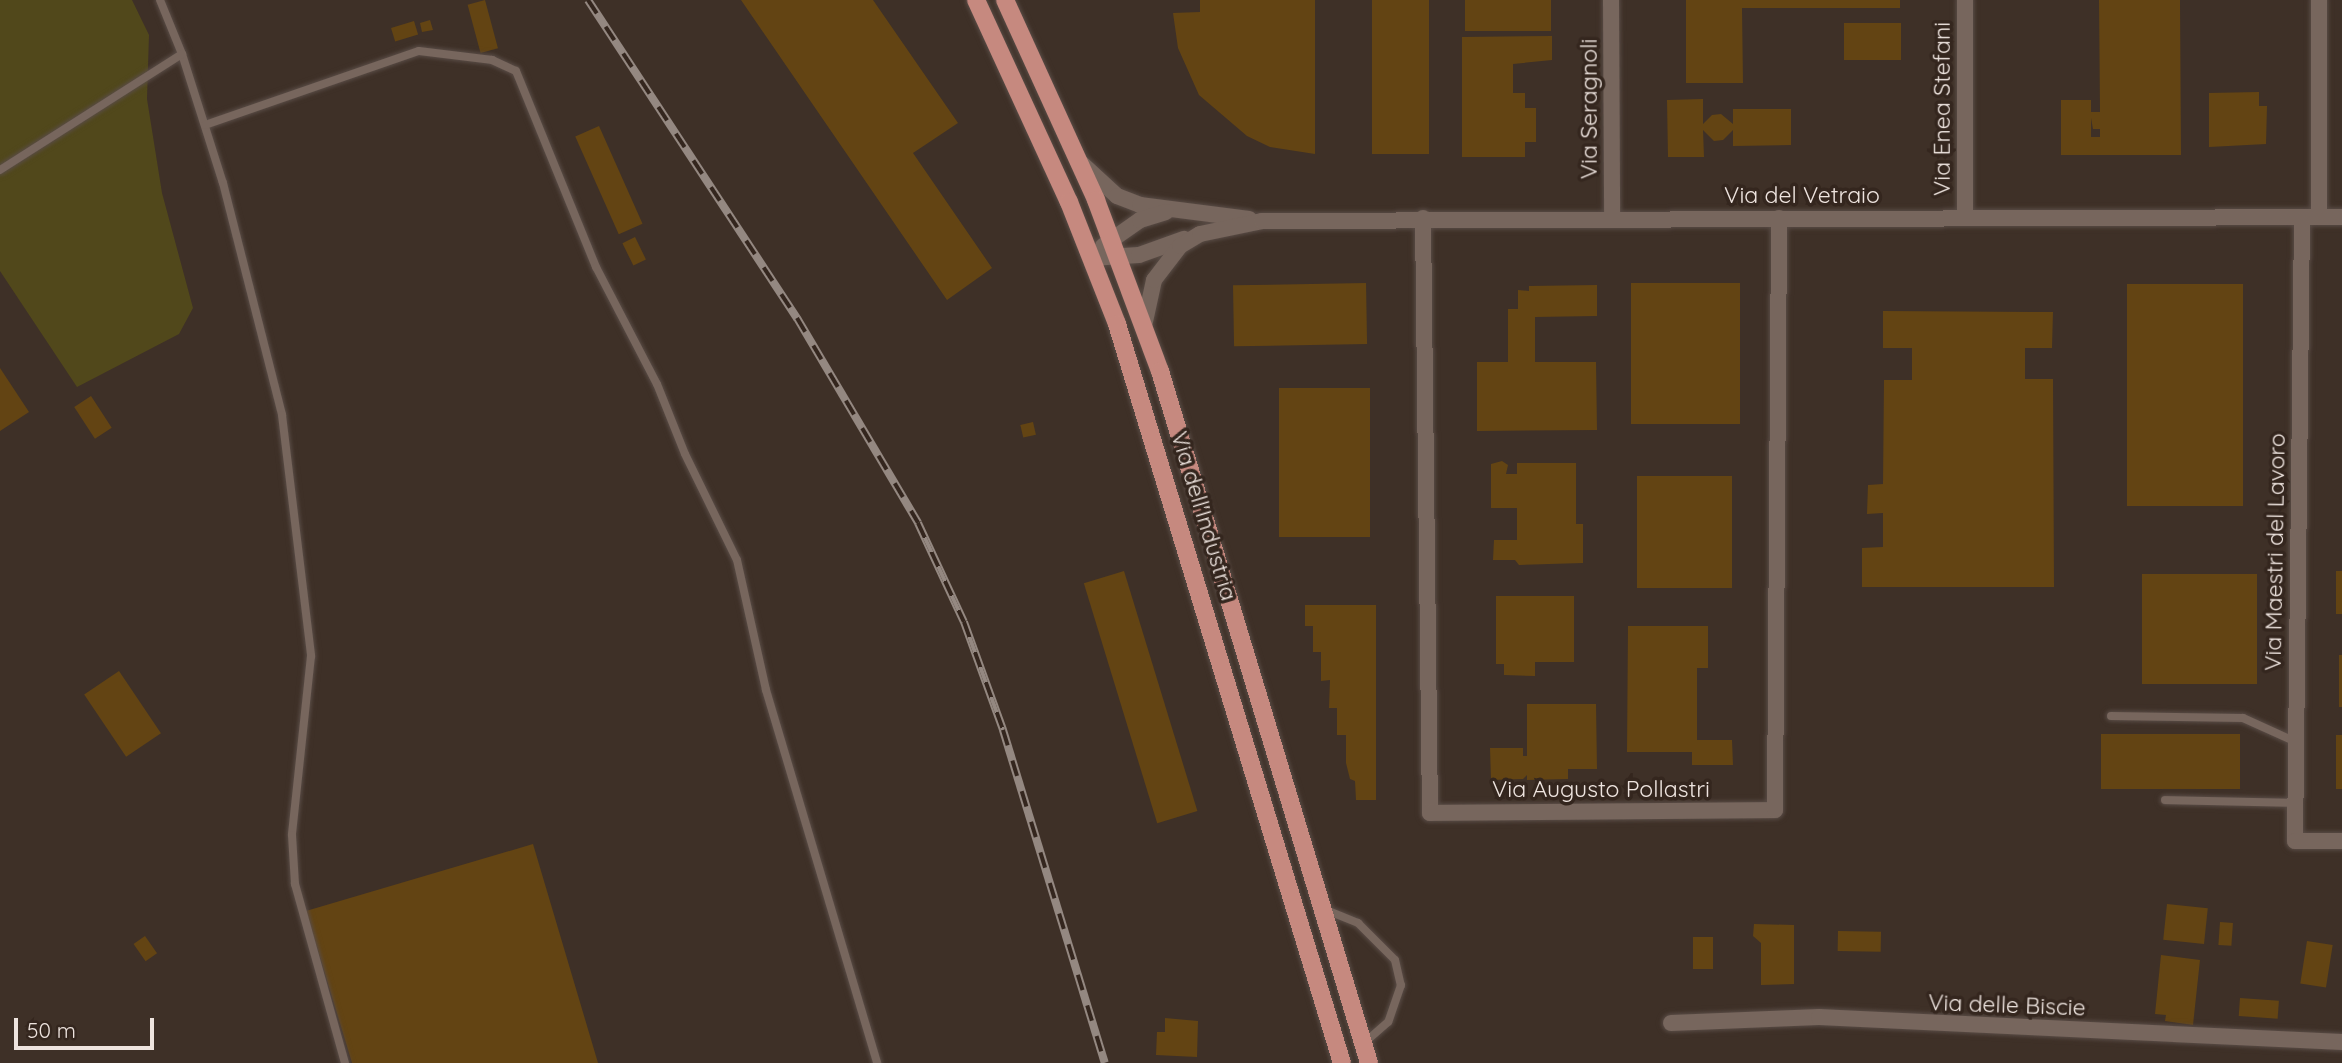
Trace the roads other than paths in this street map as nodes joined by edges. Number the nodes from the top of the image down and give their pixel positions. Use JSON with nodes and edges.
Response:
{"nodes":[{"id":1,"x":160,"y":0,"type":"edge"},
{"id":2,"x":976,"y":0,"type":"edge"},
{"id":3,"x":1005,"y":0,"type":"edge"},
{"id":4,"x":1611,"y":0,"type":"edge"},
{"id":5,"x":1965,"y":0,"type":"edge"},
{"id":6,"x":2319,"y":0,"type":"edge"},
{"id":7,"x":182,"y":54,"type":"junction"},
{"id":8,"x":205,"y":125,"type":"junction"},
{"id":9,"x":1080,"y":162,"type":"junction"},
{"id":10,"x":0,"y":170,"type":"edge"},
{"id":11,"x":1168,"y":211,"type":"junction"},
{"id":12,"x":2302,"y":217,"type":"junction"},
{"id":13,"x":2319,"y":217,"type":"junction"},
{"id":14,"x":2342,"y":217,"type":"edge"},
{"id":15,"x":1423,"y":218,"type":"junction"},
{"id":16,"x":1612,"y":218,"type":"junction"},
{"id":17,"x":1779,"y":218,"type":"junction"},
{"id":18,"x":1965,"y":218,"type":"junction"},
{"id":19,"x":1262,"y":221,"type":"junction"},
{"id":20,"x":1200,"y":234,"type":"junction"},
{"id":21,"x":1111,"y":238,"type":"junction"},
{"id":22,"x":1091,"y":258,"type":"junction"},
{"id":23,"x":1120,"y":259,"type":"junction"},
{"id":24,"x":1144,"y":326,"type":"junction"},
{"id":25,"x":2111,"y":716,"type":"dead end"},
{"id":26,"x":2296,"y":742,"type":"junction"},
{"id":27,"x":2165,"y":800,"type":"dead end"},
{"id":28,"x":2295,"y":803,"type":"junction"},
{"id":29,"x":2342,"y":842,"type":"edge"},
{"id":30,"x":1323,"y":909,"type":"junction"},
{"id":31,"x":1671,"y":1023,"type":"dead end"},
{"id":32,"x":2342,"y":1042,"type":"edge"},
{"id":33,"x":1363,"y":1044,"type":"junction"},
{"id":34,"x":345,"y":1063,"type":"edge"},
{"id":35,"x":877,"y":1063,"type":"edge"},
{"id":36,"x":1342,"y":1063,"type":"edge"},
{"id":37,"x":1369,"y":1063,"type":"edge"}],
"edges":[{"from":1,"to":7,"type":"lane"},
{"from":2,"to":22,"type":"main road","name":"Via dell'Industria"},
{"from":3,"to":9,"type":"main road","name":"Via dell'Industria"},
{"from":4,"to":16,"type":"street","name":"Via Seragnoli"},
{"from":5,"to":18,"type":"street","name":"Via Enea Stefani"},
{"from":6,"to":13,"type":"street"},
{"from":7,"to":8,"type":"lane"},
{"from":7,"to":10,"type":"lane"},
{"from":8,"to":34,"type":"lane"},
{"from":8,"to":35,"type":"lane"},
{"from":9,"to":11,"type":"street","name":"Via del Vetraio"},
{"from":9,"to":21,"type":"main road","name":"Via dell'Industria"},
{"from":11,"to":19,"type":"street","name":"Via del Vetraio"},
{"from":11,"to":21,"type":"street","name":"Via del Vetraio"},
{"from":12,"to":13,"type":"street","name":"Via del Vetraio"},
{"from":12,"to":18,"type":"street","name":"Via del Vetraio"},
{"from":12,"to":26,"type":"street","name":"Via Maestri del Lavoro"},
{"from":13,"to":14,"type":"street","name":"Via del Vetraio"},
{"from":15,"to":16,"type":"street","name":"Via del Vetraio"},
{"from":15,"to":17,"type":"street","name":"Via Augusto Pollastri"},
{"from":15,"to":19,"type":"street","name":"Via del Vetraio"},
{"from":16,"to":17,"type":"street","name":"Via del Vetraio"},
{"from":17,"to":18,"type":"street","name":"Via del Vetraio"},
{"from":19,"to":20,"type":"street","name":"Via del Vetraio"},
{"from":20,"to":23,"type":"street","name":"Via del Vetraio"},
{"from":20,"to":24,"type":"street","name":"Via del Vetraio"},
{"from":21,"to":22,"type":"street","name":"Via del Vetraio"},
{"from":21,"to":23,"type":"main road","name":"Via dell'Industria"},
{"from":22,"to":23,"type":"street","name":"Via del Vetraio"},
{"from":22,"to":36,"type":"main road","name":"Via dell'Industria"},
{"from":23,"to":24,"type":"main road","name":"Via dell'Industria"},
{"from":24,"to":30,"type":"main road","name":"Via dell'Industria"},
{"from":25,"to":26,"type":"lane"},
{"from":26,"to":28,"type":"street","name":"Via Maestri del Lavoro"},
{"from":27,"to":28,"type":"lane"},
{"from":28,"to":29,"type":"street","name":"Via Maestri del Lavoro"},
{"from":30,"to":33,"type":"main road","name":"Via dell'Industria"},
{"from":30,"to":33,"type":"lane"},
{"from":31,"to":32,"type":"street","name":"Via delle Biscie"},
{"from":33,"to":37,"type":"main road","name":"Via dell'Industria"}]}
